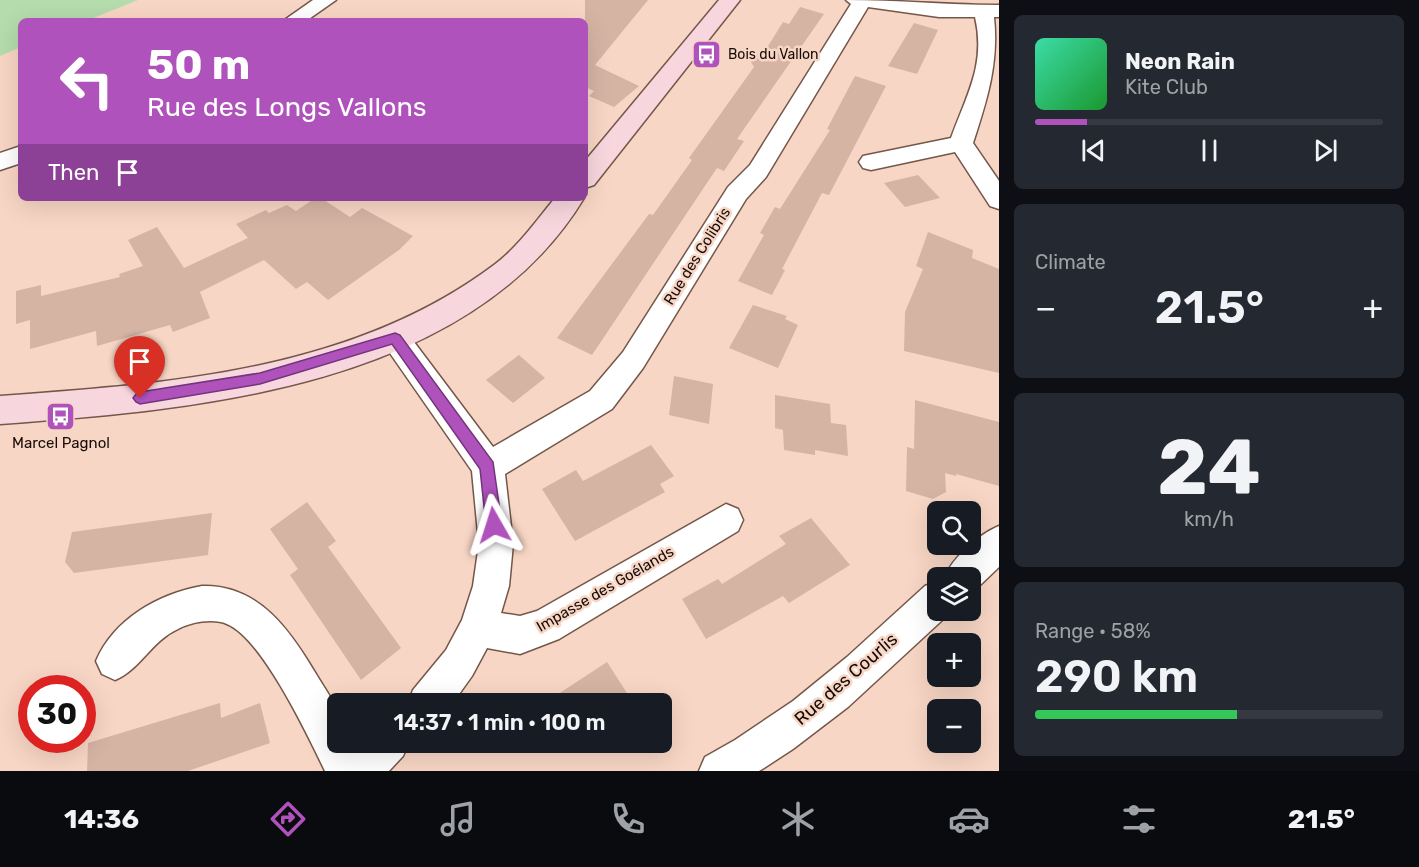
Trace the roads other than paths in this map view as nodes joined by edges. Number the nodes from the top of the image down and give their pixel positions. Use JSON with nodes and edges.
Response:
{"nodes":[{"id":1,"x":326,"y":0,"type":"edge"},
{"id":2,"x":730,"y":0,"type":"edge"},
{"id":3,"x":861,"y":0,"type":"edge"},
{"id":4,"x":991,"y":12,"type":"edge"},
{"id":5,"x":298,"y":18,"type":"edge"},
{"id":6,"x":961,"y":143,"type":"junction"},
{"id":7,"x":18,"y":155,"type":"edge"},
{"id":8,"x":0,"y":162,"type":"edge"},
{"id":9,"x":872,"y":162,"type":"dead end"},
{"id":10,"x":588,"y":175,"type":"edge"},
{"id":11,"x":999,"y":200,"type":"edge"},
{"id":12,"x":567,"y":201,"type":"edge"},
{"id":13,"x":395,"y":338,"type":"junction"},
{"id":14,"x":0,"y":410,"type":"edge"},
{"id":15,"x":488,"y":467,"type":"junction"},
{"id":16,"x":726,"y":520,"type":"dead end"},
{"id":17,"x":999,"y":543,"type":"edge"},
{"id":18,"x":974,"y":567,"type":"edge"},
{"id":19,"x":927,"y":609,"type":"edge"},
{"id":20,"x":478,"y":628,"type":"junction"},
{"id":21,"x":115,"y":661,"type":"dead end"},
{"id":22,"x":436,"y":693,"type":"edge"},
{"id":23,"x":378,"y":753,"type":"edge"},
{"id":24,"x":347,"y":771,"type":"edge"},
{"id":25,"x":361,"y":771,"type":"edge"},
{"id":26,"x":719,"y":771,"type":"edge"}],
"edges":[{"from":1,"to":5,"type":"street"},
{"from":2,"to":10,"type":"street"},
{"from":3,"to":4,"type":"street"},
{"from":3,"to":15,"type":"street","name":"Rue des Colibris"},
{"from":4,"to":6,"type":"street"},
{"from":6,"to":9,"type":"street"},
{"from":6,"to":11,"type":"street"},
{"from":7,"to":8,"type":"street"},
{"from":12,"to":13,"type":"street"},
{"from":13,"to":14,"type":"street"},
{"from":13,"to":15,"type":"street"},
{"from":15,"to":20,"type":"street"},
{"from":16,"to":20,"type":"street","name":"Impasse des Goélands"},
{"from":17,"to":18,"type":"street"},
{"from":19,"to":26,"type":"street","name":"Rue des Courlis"},
{"from":20,"to":22,"type":"street"},
{"from":21,"to":24,"type":"street"},
{"from":23,"to":25,"type":"street"}]}
